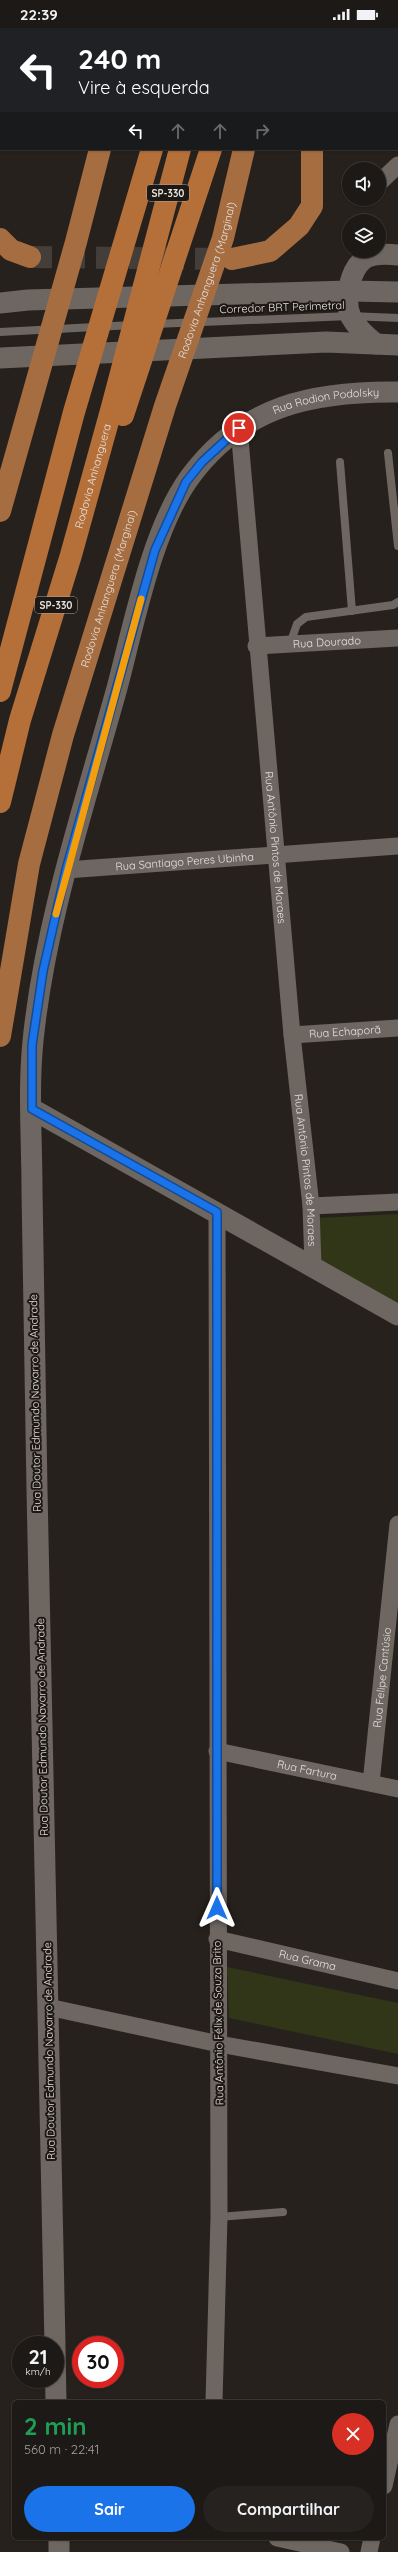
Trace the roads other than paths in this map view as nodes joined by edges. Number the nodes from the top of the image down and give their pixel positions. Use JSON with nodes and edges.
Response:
{"nodes":[{"id":1,"x":100,"y":150,"type":"edge"},
{"id":2,"x":152,"y":150,"type":"edge"},
{"id":3,"x":180,"y":150,"type":"edge"},
{"id":4,"x":211,"y":150,"type":"edge"},
{"id":5,"x":244,"y":150,"type":"edge"},
{"id":6,"x":312,"y":150,"type":"edge"},
{"id":7,"x":398,"y":165,"type":"edge"},
{"id":8,"x":386,"y":176,"type":"edge"},
{"id":9,"x":0,"y":239,"type":"edge"},
{"id":10,"x":398,"y":254,"type":"edge"},
{"id":11,"x":30,"y":257,"type":"tunnel mouth"},
{"id":12,"x":232,"y":259,"type":"tunnel mouth"},
{"id":13,"x":349,"y":291,"type":"junction"},
{"id":14,"x":398,"y":292,"type":"edge"},
{"id":15,"x":0,"y":302,"type":"edge"},
{"id":16,"x":350,"y":316,"type":"junction"},
{"id":17,"x":398,"y":318,"type":"edge"},
{"id":18,"x":0,"y":332,"type":"edge"},
{"id":19,"x":376,"y":344,"type":"junction"},
{"id":20,"x":398,"y":345,"type":"edge"},
{"id":21,"x":0,"y":358,"type":"edge"},
{"id":22,"x":398,"y":392,"type":"edge"},
{"id":23,"x":120,"y":406,"type":"junction"},
{"id":24,"x":239,"y":428,"type":"junction"},
{"id":25,"x":388,"y":453,"type":"dead end"},
{"id":26,"x":340,"y":462,"type":"dead end"},
{"id":27,"x":0,"y":511,"type":"edge"},
{"id":28,"x":398,"y":546,"type":"edge"},
{"id":29,"x":398,"y":602,"type":"edge"},
{"id":30,"x":352,"y":611,"type":"junction"},
{"id":31,"x":398,"y":638,"type":"edge"},
{"id":32,"x":290,"y":644,"type":"junction"},
{"id":33,"x":256,"y":646,"type":"junction"},
{"id":34,"x":0,"y":691,"type":"edge"},
{"id":35,"x":0,"y":802,"type":"edge"},
{"id":36,"x":398,"y":846,"type":"edge"},
{"id":37,"x":276,"y":854,"type":"junction"},
{"id":38,"x":66,"y":870,"type":"junction"},
{"id":39,"x":398,"y":1028,"type":"edge"},
{"id":40,"x":292,"y":1035,"type":"junction"},
{"id":41,"x":0,"y":1036,"type":"edge"},
{"id":42,"x":32,"y":1109,"type":"junction"},
{"id":43,"x":398,"y":1202,"type":"edge"},
{"id":44,"x":311,"y":1206,"type":"junction"},
{"id":45,"x":217,"y":1212,"type":"junction"},
{"id":46,"x":313,"y":1266,"type":"junction"},
{"id":47,"x":398,"y":1314,"type":"edge"},
{"id":48,"x":398,"y":1524,"type":"edge"},
{"id":49,"x":217,"y":1751,"type":"junction"},
{"id":50,"x":371,"y":1783,"type":"junction"},
{"id":51,"x":398,"y":1789,"type":"edge"},
{"id":52,"x":217,"y":1939,"type":"junction"},
{"id":53,"x":398,"y":1981,"type":"edge"},
{"id":54,"x":48,"y":2007,"type":"junction"},
{"id":55,"x":219,"y":2044,"type":"junction"},
{"id":56,"x":398,"y":2076,"type":"edge"},
{"id":57,"x":283,"y":2212,"type":"dead end"},
{"id":58,"x":219,"y":2217,"type":"junction"},
{"id":59,"x":55,"y":2336,"type":"edge"},
{"id":60,"x":56,"y":2388,"type":"edge"},
{"id":61,"x":56,"y":2400,"type":"edge"},
{"id":62,"x":214,"y":2400,"type":"edge"},
{"id":63,"x":398,"y":2424,"type":"edge"},
{"id":64,"x":386,"y":2477,"type":"edge"},
{"id":65,"x":59,"y":2540,"type":"edge"},
{"id":66,"x":286,"y":2540,"type":"edge"},
{"id":67,"x":372,"y":2540,"type":"edge"},
{"id":68,"x":59,"y":2552,"type":"edge"},
{"id":69,"x":341,"y":2552,"type":"edge"},
{"id":70,"x":369,"y":2552,"type":"edge"}],
"edges":[{"from":1,"to":27,"type":"highway"},
{"from":2,"to":34,"type":"highway","number":"SP-330"},
{"from":3,"to":23,"type":"highway","name":"Rodovia Anhanguera","number":"SP-330"},
{"from":4,"to":23,"type":"highway"},
{"from":5,"to":41,"type":"highway","name":"Rodovia Anhanguera (Marginal)"},
{"from":6,"to":12,"type":"highway"},
{"from":7,"to":8,"type":"street"},
{"from":9,"to":11,"type":"highway"},
{"from":10,"to":13,"type":"street"},
{"from":13,"to":14,"type":"street"},
{"from":13,"to":15,"type":"street"},
{"from":13,"to":16,"type":"street"},
{"from":16,"to":17,"type":"lane","name":"Corredor BRT Perimetral"},
{"from":16,"to":18,"type":"lane","name":"Corredor BRT Perimetral"},
{"from":16,"to":19,"type":"street"},
{"from":19,"to":20,"type":"street"},
{"from":19,"to":21,"type":"street"},
{"from":22,"to":24,"type":"street","name":"Rua Rodion Podolsky"},
{"from":23,"to":35,"type":"highway","name":"Rodovia Anhanguera","number":"SP-330"},
{"from":24,"to":33,"type":"street","name":"Rua Antônio Pintos de Moraes"},
{"from":24,"to":38,"type":"street","name":"Rua Rodion Podolsky"},
{"from":25,"to":28,"type":"lane"},
{"from":26,"to":30,"type":"lane"},
{"from":29,"to":30,"type":"lane"},
{"from":30,"to":32,"type":"lane"},
{"from":31,"to":32,"type":"street","name":"Rua Dourado"},
{"from":32,"to":33,"type":"street","name":"Rua Dourado"},
{"from":33,"to":37,"type":"street","name":"Rua Antônio Pintos de Moraes"},
{"from":36,"to":37,"type":"street","name":"Rua Santiago Peres Ubinha"},
{"from":37,"to":38,"type":"street","name":"Rua Santiago Peres Ubinha"},
{"from":37,"to":40,"type":"street","name":"Rua Antônio Pintos de Moraes"},
{"from":38,"to":42,"type":"street","name":"Rua Rodion Podolsky"},
{"from":39,"to":40,"type":"street","name":"Rua Echaporã"},
{"from":40,"to":44,"type":"street","name":"Rua Antônio Pintos de Moraes"},
{"from":42,"to":45,"type":"street"},
{"from":42,"to":54,"type":"street","name":"Rua Doutor Edmundo Navarro de Andrade"},
{"from":43,"to":44,"type":"street"},
{"from":44,"to":46,"type":"street","name":"Rua Antônio Pintos de Moraes"},
{"from":45,"to":46,"type":"street"},
{"from":45,"to":49,"type":"street","name":"Rua Antônio Félix de Souza Brito"},
{"from":46,"to":47,"type":"street"},
{"from":48,"to":50,"type":"street","name":"Rua Felipe Cantúsio"},
{"from":49,"to":50,"type":"street","name":"Rua Fartura"},
{"from":49,"to":52,"type":"street","name":"Rua Antônio Félix de Souza Brito"},
{"from":50,"to":51,"type":"street","name":"Rua Fartura"},
{"from":52,"to":53,"type":"street","name":"Rua Grama"},
{"from":52,"to":55,"type":"street","name":"Rua Antônio Félix de Souza Brito"},
{"from":54,"to":55,"type":"street"},
{"from":54,"to":59,"type":"street","name":"Rua Doutor Edmundo Navarro de Andrade"},
{"from":55,"to":56,"type":"street"},
{"from":55,"to":58,"type":"street","name":"Rua Antônio Félix de Souza Brito"},
{"from":57,"to":58,"type":"lane"},
{"from":58,"to":62,"type":"street","name":"Rua Antônio Félix de Souza Brito"},
{"from":60,"to":61,"type":"street"},
{"from":63,"to":64,"type":"street"},
{"from":65,"to":68,"type":"street"},
{"from":66,"to":69,"type":"street"},
{"from":67,"to":70,"type":"street"}]}
